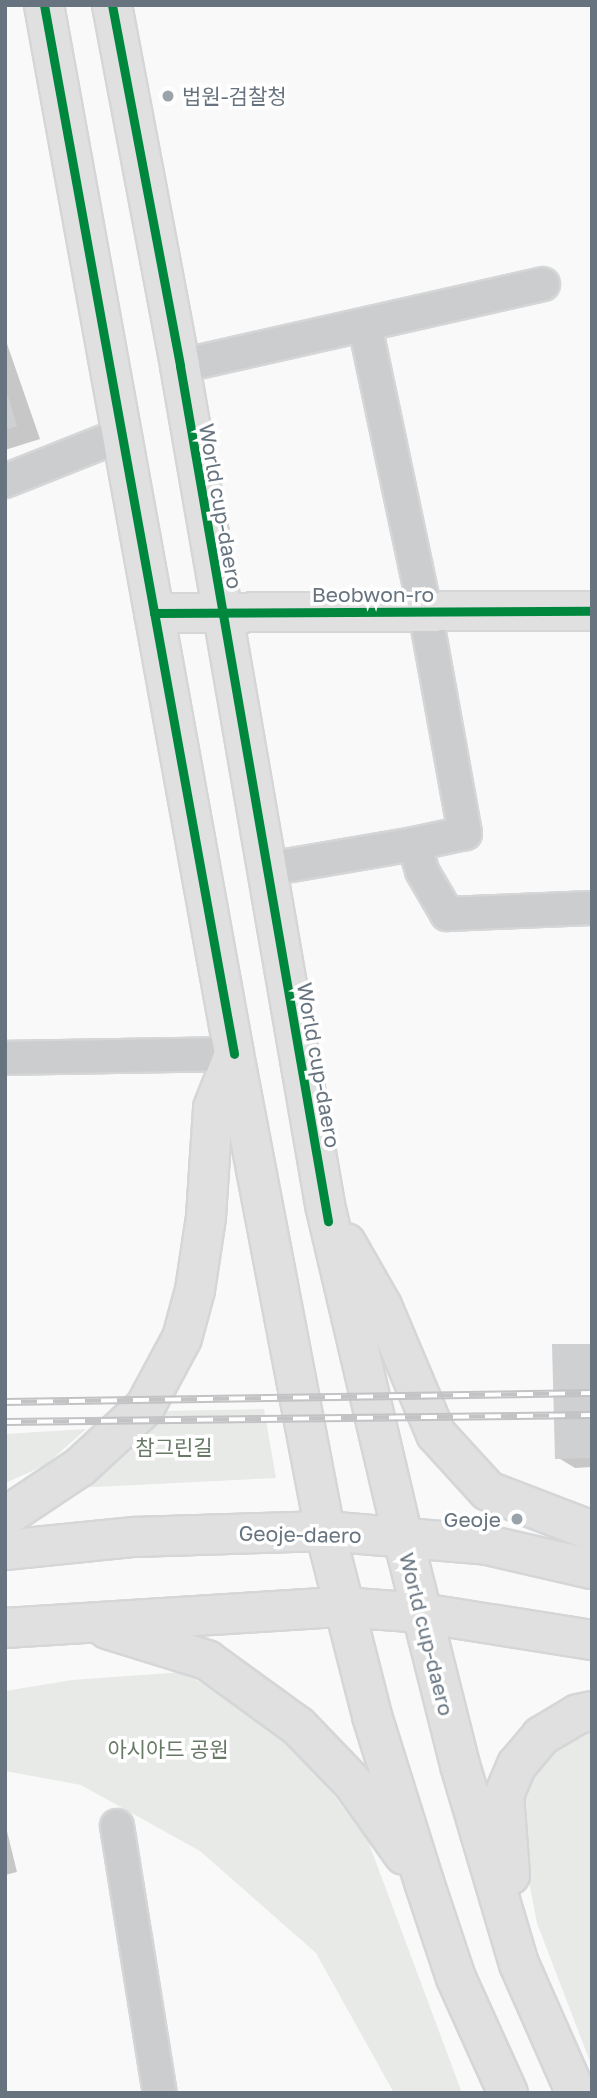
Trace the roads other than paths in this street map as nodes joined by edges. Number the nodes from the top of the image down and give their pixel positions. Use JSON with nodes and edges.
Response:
{"nodes":[{"id":1,"x":44,"y":5,"type":"edge"},
{"id":2,"x":112,"y":5,"type":"edge"},
{"id":3,"x":543,"y":284,"type":"dead end"},
{"id":4,"x":365,"y":326,"type":"junction"},
{"id":5,"x":180,"y":366,"type":"junction"},
{"id":6,"x":123,"y":434,"type":"junction"},
{"id":7,"x":5,"y":481,"type":"edge"},
{"id":8,"x":425,"y":611,"type":"junction"},
{"id":9,"x":592,"y":611,"type":"edge"},
{"id":10,"x":154,"y":613,"type":"junction"},
{"id":11,"x":222,"y":613,"type":"junction"},
{"id":12,"x":414,"y":844,"type":"junction"},
{"id":13,"x":268,"y":869,"type":"junction"},
{"id":14,"x":592,"y":908,"type":"edge"},
{"id":15,"x":234,"y":1054,"type":"junction"},
{"id":16,"x":5,"y":1058,"type":"edge"},
{"id":17,"x":325,"y":1205,"type":"junction"},
{"id":18,"x":5,"y":1517,"type":"edge"},
{"id":19,"x":325,"y":1531,"type":"junction"},
{"id":20,"x":592,"y":1531,"type":"edge"},
{"id":21,"x":403,"y":1538,"type":"junction"},
{"id":22,"x":17,"y":1549,"type":"edge"},
{"id":23,"x":592,"y":1569,"type":"edge"},
{"id":24,"x":342,"y":1607,"type":"junction"},
{"id":25,"x":421,"y":1613,"type":"junction"},
{"id":26,"x":82,"y":1621,"type":"junction"},
{"id":27,"x":5,"y":1628,"type":"edge"},
{"id":28,"x":592,"y":1640,"type":"edge"},
{"id":29,"x":592,"y":1711,"type":"edge"},
{"id":30,"x":117,"y":1826,"type":"dead end"},
{"id":31,"x":424,"y":1882,"type":"junction"},
{"id":32,"x":519,"y":1964,"type":"junction"},
{"id":33,"x":160,"y":2093,"type":"edge"},
{"id":34,"x":508,"y":2093,"type":"edge"},
{"id":35,"x":576,"y":2093,"type":"edge"}],
"edges":[{"from":1,"to":6,"type":"main road"},
{"from":2,"to":5,"type":"main road","name":"World cup-daero"},
{"from":3,"to":4,"type":"street"},
{"from":4,"to":5,"type":"street"},
{"from":4,"to":8,"type":"street"},
{"from":5,"to":11,"type":"main road","name":"World cup-daero"},
{"from":6,"to":7,"type":"street"},
{"from":6,"to":10,"type":"main road"},
{"from":8,"to":9,"type":"main road","name":"Beobwon-ro"},
{"from":8,"to":11,"type":"main road","name":"Beobwon-ro"},
{"from":8,"to":12,"type":"street"},
{"from":10,"to":11,"type":"main road","name":"Beobwon-ro"},
{"from":10,"to":15,"type":"main road"},
{"from":11,"to":13,"type":"main road","name":"World cup-daero"},
{"from":12,"to":13,"type":"street"},
{"from":12,"to":14,"type":"street"},
{"from":13,"to":17,"type":"main road","name":"World cup-daero"},
{"from":15,"to":16,"type":"street"},
{"from":15,"to":18,"type":"main road"},
{"from":15,"to":19,"type":"main road"},
{"from":17,"to":20,"type":"main road"},
{"from":17,"to":21,"type":"main road","name":"World cup-daero"},
{"from":19,"to":21,"type":"main road","name":"Geoje-daero"},
{"from":19,"to":22,"type":"main road","name":"Geoje-daero"},
{"from":19,"to":24,"type":"main road"},
{"from":21,"to":23,"type":"main road","name":"Geoje-daero"},
{"from":21,"to":25,"type":"main road","name":"World cup-daero"},
{"from":24,"to":25,"type":"main road"},
{"from":24,"to":26,"type":"main road"},
{"from":24,"to":31,"type":"main road"},
{"from":25,"to":28,"type":"main road"},
{"from":25,"to":32,"type":"main road","name":"World cup-daero"},
{"from":26,"to":27,"type":"main road"},
{"from":26,"to":31,"type":"main road"},
{"from":29,"to":32,"type":"main road"},
{"from":30,"to":33,"type":"street"},
{"from":31,"to":34,"type":"main road"},
{"from":32,"to":35,"type":"main road","name":"World cup-daero"}]}
